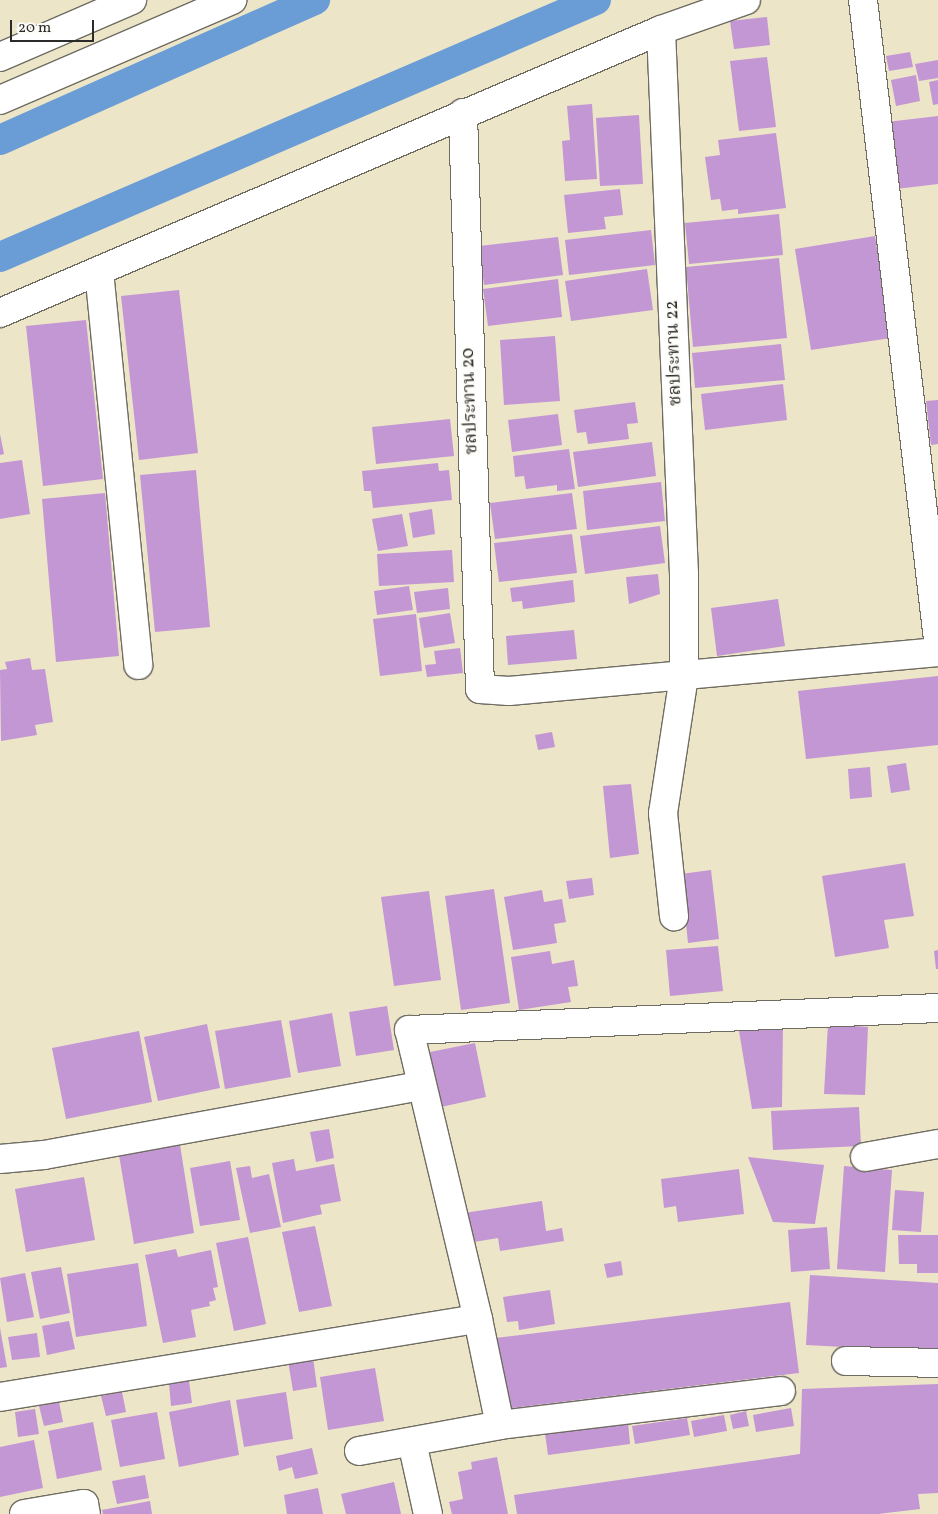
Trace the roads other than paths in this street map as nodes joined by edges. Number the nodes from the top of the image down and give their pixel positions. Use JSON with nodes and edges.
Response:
{"nodes":[{"id":1,"x":132,"y":0,"type":"edge"},
{"id":2,"x":232,"y":0,"type":"edge"},
{"id":3,"x":746,"y":0,"type":"edge"},
{"id":4,"x":863,"y":0,"type":"edge"},
{"id":5,"x":661,"y":30,"type":"junction"},
{"id":6,"x":0,"y":57,"type":"edge"},
{"id":7,"x":0,"y":100,"type":"edge"},
{"id":8,"x":464,"y":113,"type":"junction"},
{"id":9,"x":99,"y":271,"type":"junction"},
{"id":10,"x":0,"y":313,"type":"edge"},
{"id":11,"x":938,"y":639,"type":"edge"},
{"id":12,"x":938,"y":652,"type":"edge"},
{"id":13,"x":138,"y":665,"type":"dead end"},
{"id":14,"x":684,"y":676,"type":"junction"},
{"id":15,"x":674,"y":916,"type":"dead end"},
{"id":16,"x":938,"y":1008,"type":"edge"},
{"id":17,"x":421,"y":1086,"type":"junction"},
{"id":18,"x":938,"y":1144,"type":"edge"},
{"id":19,"x":865,"y":1157,"type":"dead end"},
{"id":20,"x":0,"y":1159,"type":"edge"},
{"id":21,"x":478,"y":1319,"type":"junction"},
{"id":22,"x":846,"y":1361,"type":"dead end"},
{"id":23,"x":938,"y":1363,"type":"edge"},
{"id":24,"x":781,"y":1391,"type":"dead end"},
{"id":25,"x":0,"y":1397,"type":"edge"},
{"id":26,"x":500,"y":1425,"type":"junction"},
{"id":27,"x":412,"y":1442,"type":"junction"},
{"id":28,"x":359,"y":1451,"type":"dead end"},
{"id":29,"x":24,"y":1514,"type":"edge"},
{"id":30,"x":86,"y":1514,"type":"edge"},
{"id":31,"x":428,"y":1514,"type":"edge"}],
"edges":[{"from":1,"to":6,"type":"street"},
{"from":2,"to":7,"type":"street"},
{"from":3,"to":5,"type":"street"},
{"from":4,"to":11,"type":"street"},
{"from":5,"to":8,"type":"street"},
{"from":5,"to":14,"type":"street","name":"ชลประทาน 22"},
{"from":8,"to":9,"type":"street"},
{"from":8,"to":14,"type":"street","name":"ชลประทาน 20"},
{"from":9,"to":10,"type":"street"},
{"from":9,"to":13,"type":"street"},
{"from":12,"to":14,"type":"street"},
{"from":14,"to":15,"type":"street","name":"ชลประทาน 22"},
{"from":16,"to":17,"type":"street"},
{"from":17,"to":20,"type":"street"},
{"from":17,"to":21,"type":"street"},
{"from":18,"to":19,"type":"street"},
{"from":21,"to":25,"type":"street"},
{"from":21,"to":26,"type":"street"},
{"from":22,"to":23,"type":"street"},
{"from":24,"to":26,"type":"street"},
{"from":26,"to":27,"type":"street"},
{"from":27,"to":28,"type":"street"},
{"from":27,"to":31,"type":"street"},
{"from":29,"to":30,"type":"street"}]}
